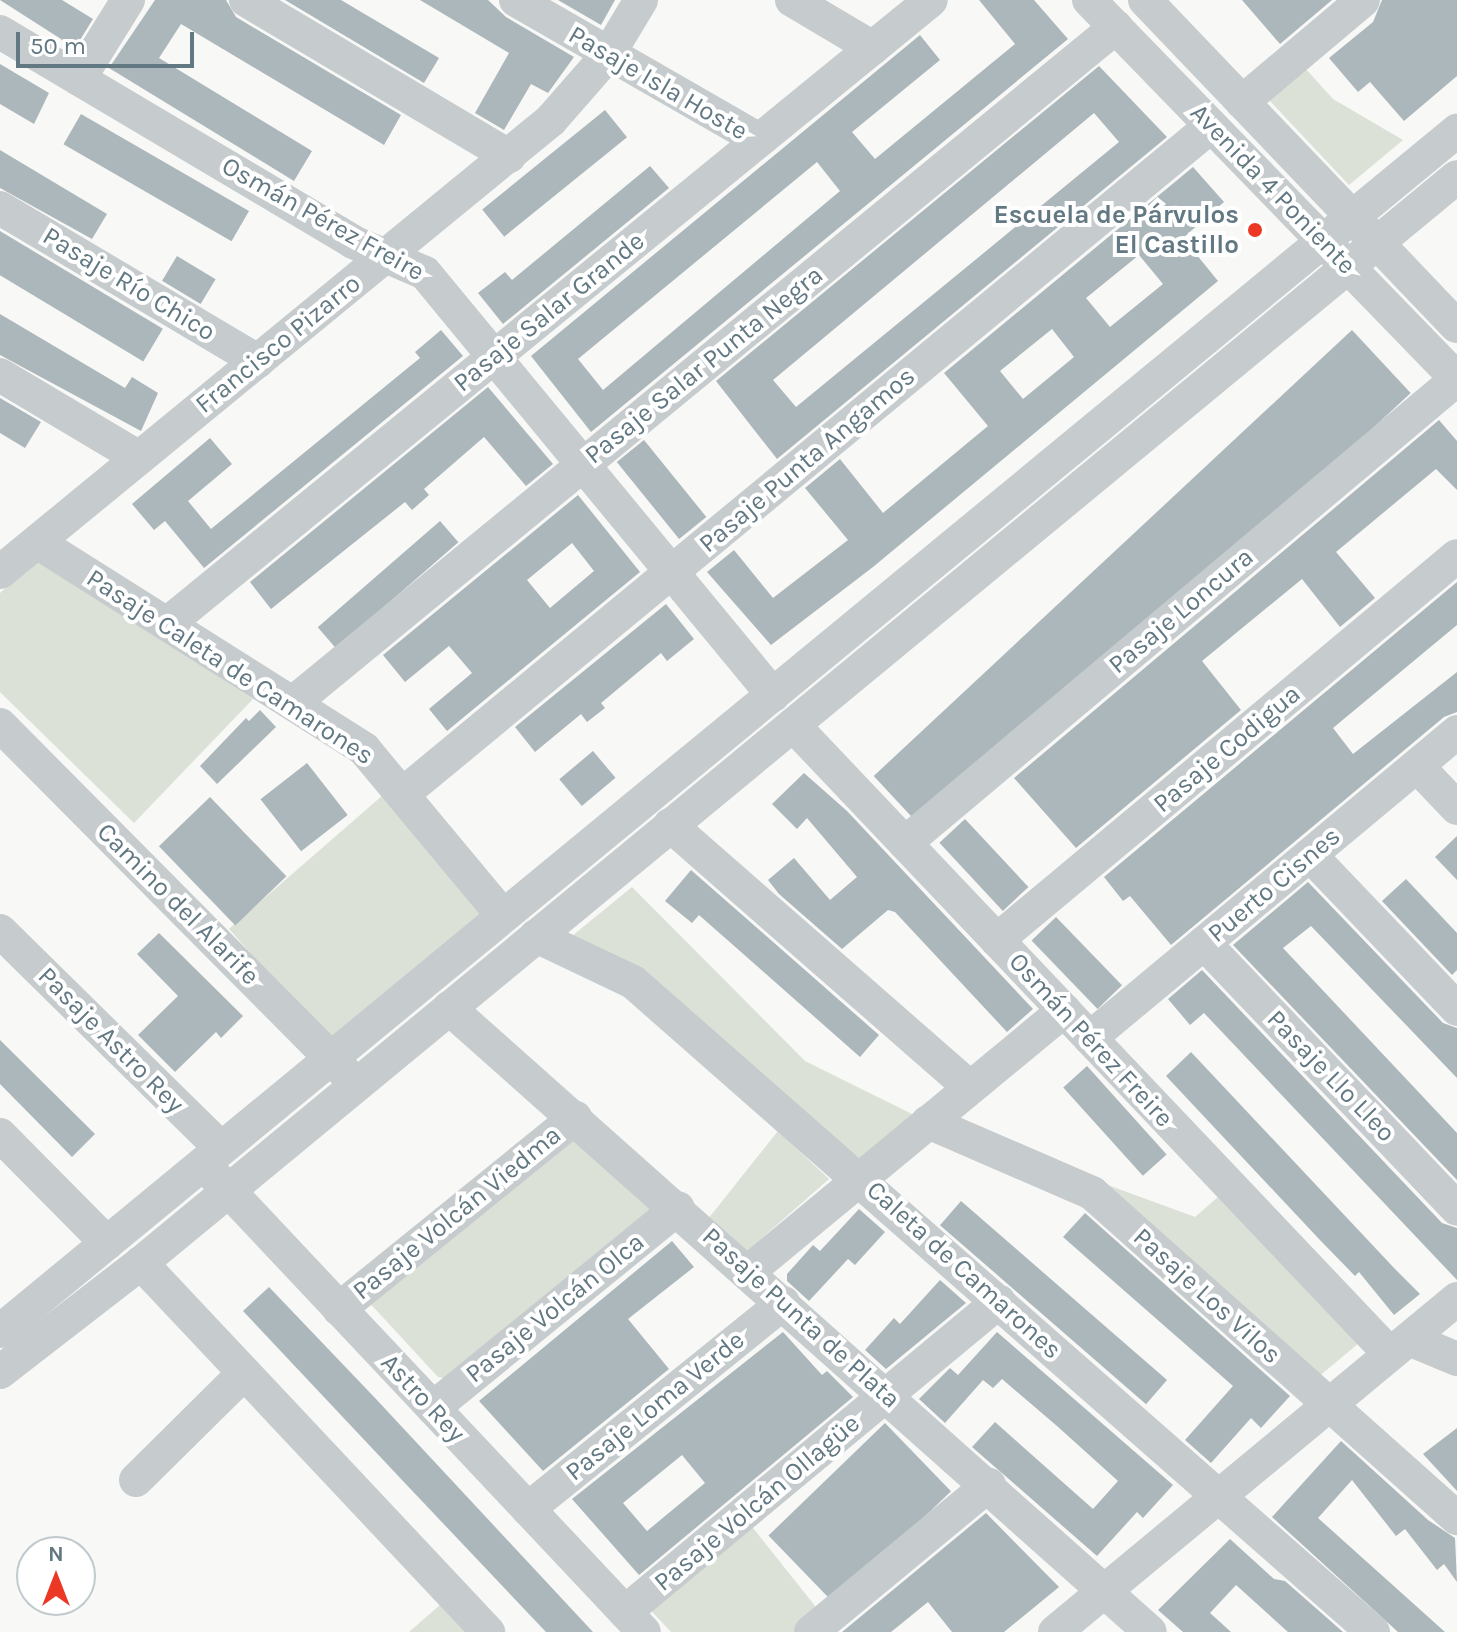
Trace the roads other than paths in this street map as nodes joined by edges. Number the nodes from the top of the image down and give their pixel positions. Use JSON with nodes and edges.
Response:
{"nodes":[{"id":1,"x":128,"y":0,"type":"edge"},
{"id":2,"x":246,"y":0,"type":"edge"},
{"id":3,"x":516,"y":0,"type":"edge"},
{"id":4,"x":641,"y":0,"type":"edge"},
{"id":5,"x":792,"y":0,"type":"edge"},
{"id":6,"x":931,"y":0,"type":"edge"},
{"id":7,"x":1089,"y":0,"type":"edge"},
{"id":8,"x":1363,"y":0,"type":"edge"},
{"id":9,"x":1149,"y":1,"type":"edge"},
{"id":10,"x":1116,"y":27,"type":"junction"},
{"id":11,"x":0,"y":32,"type":"edge"},
{"id":12,"x":873,"y":48,"type":"junction"},
{"id":13,"x":608,"y":55,"type":"junction"},
{"id":14,"x":79,"y":79,"type":"junction"},
{"id":15,"x":1242,"y":102,"type":"junction"},
{"id":16,"x":1211,"y":126,"type":"junction"},
{"id":17,"x":1457,"y":131,"type":"edge"},
{"id":18,"x":759,"y":140,"type":"junction"},
{"id":19,"x":509,"y":156,"type":"junction"},
{"id":20,"x":1457,"y":177,"type":"edge"},
{"id":21,"x":0,"y":208,"type":"edge"},
{"id":22,"x":1352,"y":218,"type":"junction"},
{"id":23,"x":1323,"y":241,"type":"junction"},
{"id":24,"x":1377,"y":243,"type":"junction"},
{"id":25,"x":388,"y":255,"type":"junction"},
{"id":26,"x":1350,"y":267,"type":"junction"},
{"id":27,"x":1457,"y":326,"type":"edge"},
{"id":28,"x":495,"y":357,"type":"junction"},
{"id":29,"x":258,"y":361,"type":"junction"},
{"id":30,"x":0,"y":375,"type":"edge"},
{"id":31,"x":1457,"y":379,"type":"edge"},
{"id":32,"x":139,"y":458,"type":"junction"},
{"id":33,"x":583,"y":464,"type":"junction"},
{"id":34,"x":15,"y":552,"type":"edge"},
{"id":35,"x":1457,"y":556,"type":"edge"},
{"id":36,"x":672,"y":572,"type":"junction"},
{"id":37,"x":167,"y":624,"type":"junction"},
{"id":38,"x":773,"y":695,"type":"junction"},
{"id":39,"x":293,"y":703,"type":"junction"},
{"id":40,"x":0,"y":725,"type":"edge"},
{"id":41,"x":793,"y":725,"type":"junction"},
{"id":42,"x":1457,"y":732,"type":"edge"},
{"id":43,"x":1417,"y":766,"type":"junction"},
{"id":44,"x":404,"y":793,"type":"junction"},
{"id":45,"x":1457,"y":808,"type":"edge"},
{"id":46,"x":670,"y":825,"type":"junction"},
{"id":47,"x":905,"y":843,"type":"junction"},
{"id":48,"x":1310,"y":855,"type":"junction"},
{"id":49,"x":503,"y":916,"type":"junction"},
{"id":50,"x":0,"y":931,"type":"edge"},
{"id":51,"x":536,"y":936,"type":"junction"},
{"id":52,"x":997,"y":940,"type":"junction"},
{"id":53,"x":1204,"y":943,"type":"junction"},
{"id":54,"x":449,"y":1008,"type":"junction"},
{"id":55,"x":1457,"y":1009,"type":"edge"},
{"id":56,"x":1064,"y":1010,"type":"junction"},
{"id":57,"x":1090,"y":1038,"type":"junction"},
{"id":58,"x":331,"y":1057,"type":"junction"},
{"id":59,"x":357,"y":1083,"type":"junction"},
{"id":60,"x":970,"y":1088,"type":"junction"},
{"id":61,"x":575,"y":1118,"type":"junction"},
{"id":62,"x":928,"y":1122,"type":"junction"},
{"id":63,"x":0,"y":1135,"type":"edge"},
{"id":64,"x":212,"y":1156,"type":"junction"},
{"id":65,"x":861,"y":1179,"type":"junction"},
{"id":66,"x":228,"y":1190,"type":"junction"},
{"id":67,"x":678,"y":1208,"type":"junction"},
{"id":68,"x":1457,"y":1209,"type":"edge"},
{"id":69,"x":107,"y":1243,"type":"junction"},
{"id":70,"x":141,"y":1263,"type":"junction"},
{"id":71,"x":749,"y":1271,"type":"junction"},
{"id":72,"x":1457,"y":1299,"type":"edge"},
{"id":73,"x":999,"y":1301,"type":"junction"},
{"id":74,"x":783,"y":1303,"type":"junction"},
{"id":75,"x":339,"y":1309,"type":"junction"},
{"id":76,"x":0,"y":1331,"type":"edge"},
{"id":77,"x":1399,"y":1347,"type":"junction"},
{"id":78,"x":1457,"y":1359,"type":"edge"},
{"id":79,"x":0,"y":1372,"type":"edge"},
{"id":80,"x":244,"y":1373,"type":"junction"},
{"id":81,"x":887,"y":1395,"type":"junction"},
{"id":82,"x":1329,"y":1405,"type":"junction"},
{"id":83,"x":433,"y":1408,"type":"junction"},
{"id":84,"x":136,"y":1480,"type":"dead end"},
{"id":85,"x":989,"y":1485,"type":"junction"},
{"id":86,"x":1219,"y":1496,"type":"junction"},
{"id":87,"x":528,"y":1509,"type":"junction"},
{"id":88,"x":1457,"y":1518,"type":"edge"},
{"id":89,"x":1104,"y":1591,"type":"junction"},
{"id":90,"x":634,"y":1622,"type":"edge"},
{"id":91,"x":488,"y":1632,"type":"edge"},
{"id":92,"x":811,"y":1632,"type":"edge"},
{"id":93,"x":1055,"y":1632,"type":"edge"},
{"id":94,"x":1150,"y":1632,"type":"edge"},
{"id":95,"x":1373,"y":1632,"type":"edge"}],
"edges":[{"from":1,"to":14,"type":"street"},
{"from":2,"to":19,"type":"street"},
{"from":3,"to":13,"type":"street","name":"Pasaje Isla Hoste"},
{"from":4,"to":13,"type":"street","name":"Francisco Pizarro"},
{"from":5,"to":12,"type":"street"},
{"from":6,"to":12,"type":"street","name":"Pasaje Salar Grande"},
{"from":7,"to":10,"type":"street","name":"Avenida 4 Poniente"},
{"from":8,"to":15,"type":"street"},
{"from":9,"to":15,"type":"street","name":"Avenida 4 Poniente"},
{"from":10,"to":16,"type":"street","name":"Avenida 4 Poniente"},
{"from":10,"to":33,"type":"street","name":"Pasaje Salar Punta Negra"},
{"from":11,"to":14,"type":"street","name":"Osmán Pérez Freire"},
{"from":12,"to":18,"type":"street","name":"Pasaje Salar Grande"},
{"from":13,"to":18,"type":"street","name":"Pasaje Isla Hoste"},
{"from":13,"to":19,"type":"street","name":"Francisco Pizarro"},
{"from":14,"to":25,"type":"street","name":"Osmán Pérez Freire"},
{"from":15,"to":22,"type":"street","name":"Avenida 4 Poniente"},
{"from":16,"to":23,"type":"street","name":"Avenida 4 Poniente"},
{"from":16,"to":36,"type":"street","name":"Pasaje Punta Angamos"},
{"from":17,"to":22,"type":"street"},
{"from":18,"to":28,"type":"street","name":"Pasaje Salar Grande"},
{"from":19,"to":25,"type":"street","name":"Francisco Pizarro"},
{"from":20,"to":24,"type":"street"},
{"from":21,"to":29,"type":"street","name":"Pasaje Río Chico"},
{"from":22,"to":23,"type":"street"},
{"from":22,"to":24,"type":"street","name":"Avenida 4 Poniente"},
{"from":23,"to":26,"type":"street","name":"Avenida 4 Poniente"},
{"from":23,"to":38,"type":"street"},
{"from":24,"to":26,"type":"street"},
{"from":24,"to":27,"type":"street","name":"Avenida 4 Poniente"},
{"from":25,"to":28,"type":"street","name":"Osmán Pérez Freire"},
{"from":25,"to":29,"type":"street","name":"Francisco Pizarro"},
{"from":26,"to":31,"type":"street","name":"Avenida 4 Poniente"},
{"from":26,"to":41,"type":"street"},
{"from":28,"to":33,"type":"street","name":"Osmán Pérez Freire"},
{"from":28,"to":37,"type":"street","name":"Pasaje Salar Grande"},
{"from":29,"to":32,"type":"street","name":"Francisco Pizarro"},
{"from":30,"to":32,"type":"street"},
{"from":31,"to":47,"type":"street","name":"Pasaje Loncura"},
{"from":32,"to":34,"type":"street","name":"Francisco Pizarro"},
{"from":33,"to":36,"type":"street","name":"Osmán Pérez Freire"},
{"from":33,"to":39,"type":"street","name":"Pasaje Salar Punta Negra"},
{"from":34,"to":37,"type":"street","name":"Pasaje Caleta de Camarones"},
{"from":35,"to":52,"type":"street","name":"Pasaje Codigua"},
{"from":36,"to":38,"type":"street","name":"Osmán Pérez Freire"},
{"from":36,"to":44,"type":"street","name":"Pasaje Punta Angamos"},
{"from":37,"to":39,"type":"street","name":"Pasaje Caleta de Camarones"},
{"from":38,"to":49,"type":"street"},
{"from":39,"to":44,"type":"street","name":"Pasaje Caleta de Camarones"},
{"from":40,"to":58,"type":"street","name":"Camino del Alarife"},
{"from":41,"to":46,"type":"street"},
{"from":41,"to":47,"type":"street","name":"Osmán Pérez Freire"},
{"from":42,"to":43,"type":"street","name":"Puerto Cisnes"},
{"from":43,"to":45,"type":"street"},
{"from":43,"to":48,"type":"street","name":"Puerto Cisnes"},
{"from":44,"to":49,"type":"street","name":"Pasaje Caleta de Camarones"},
{"from":46,"to":51,"type":"street"},
{"from":46,"to":60,"type":"street"},
{"from":47,"to":52,"type":"street","name":"Osmán Pérez Freire"},
{"from":48,"to":53,"type":"street","name":"Puerto Cisnes"},
{"from":48,"to":55,"type":"street"},
{"from":49,"to":58,"type":"street"},
{"from":50,"to":64,"type":"street","name":"Pasaje Astro Rey"},
{"from":51,"to":54,"type":"street"},
{"from":51,"to":65,"type":"street","name":"Caleta de Camarones"},
{"from":52,"to":56,"type":"street","name":"Osmán Pérez Freire"},
{"from":53,"to":57,"type":"street","name":"Puerto Cisnes"},
{"from":53,"to":68,"type":"street","name":"Pasaje Llo Lleo"},
{"from":54,"to":59,"type":"street"},
{"from":54,"to":61,"type":"street","name":"Pasaje Punta de Plata"},
{"from":56,"to":57,"type":"street","name":"Osmán Pérez Freire"},
{"from":56,"to":60,"type":"street"},
{"from":57,"to":77,"type":"street","name":"Osmán Pérez Freire"},
{"from":58,"to":59,"type":"street","name":"Camino del Alarife"},
{"from":58,"to":64,"type":"street"},
{"from":59,"to":66,"type":"street"},
{"from":60,"to":62,"type":"street"},
{"from":61,"to":67,"type":"street","name":"Pasaje Punta de Plata"},
{"from":61,"to":75,"type":"street","name":"Pasaje Volcán Viedma"},
{"from":62,"to":65,"type":"street"},
{"from":62,"to":82,"type":"street","name":"Pasaje Los Vilos"},
{"from":63,"to":69,"type":"street"},
{"from":64,"to":66,"type":"street","name":"Astro Rey"},
{"from":64,"to":69,"type":"street"},
{"from":65,"to":71,"type":"street"},
{"from":65,"to":73,"type":"street","name":"Caleta de Camarones"},
{"from":66,"to":70,"type":"street"},
{"from":66,"to":75,"type":"street","name":"Astro Rey"},
{"from":67,"to":71,"type":"street","name":"Pasaje Punta de Plata"},
{"from":67,"to":83,"type":"street","name":"Pasaje Volcán Olca"},
{"from":69,"to":76,"type":"street"},
{"from":70,"to":79,"type":"street"},
{"from":70,"to":80,"type":"street"},
{"from":71,"to":74,"type":"street","name":"Pasaje Punta de Plata"},
{"from":72,"to":77,"type":"street"},
{"from":73,"to":81,"type":"street","name":"Pasaje Volcán Ollagüe"},
{"from":73,"to":86,"type":"street","name":"Caleta de Camarones"},
{"from":74,"to":81,"type":"street","name":"Pasaje Punta de Plata"},
{"from":74,"to":87,"type":"street","name":"Pasaje Loma Verde"},
{"from":75,"to":83,"type":"street","name":"Astro Rey"},
{"from":77,"to":78,"type":"street","name":"Osmán Pérez Freire"},
{"from":77,"to":82,"type":"street"},
{"from":80,"to":84,"type":"street"},
{"from":80,"to":91,"type":"street"},
{"from":81,"to":85,"type":"street","name":"Pasaje Punta de Plata"},
{"from":81,"to":90,"type":"street","name":"Pasaje Volcán Ollagüe"},
{"from":82,"to":86,"type":"street"},
{"from":82,"to":88,"type":"street","name":"Pasaje Los Vilos"},
{"from":83,"to":87,"type":"street","name":"Astro Rey"},
{"from":85,"to":89,"type":"street","name":"Pasaje Punta de Plata"},
{"from":85,"to":92,"type":"street"},
{"from":86,"to":89,"type":"street"},
{"from":86,"to":95,"type":"street","name":"Caleta de Camarones"},
{"from":87,"to":90,"type":"street","name":"Astro Rey"},
{"from":89,"to":93,"type":"street"},
{"from":89,"to":94,"type":"street","name":"Pasaje Punta de Plata"}]}
